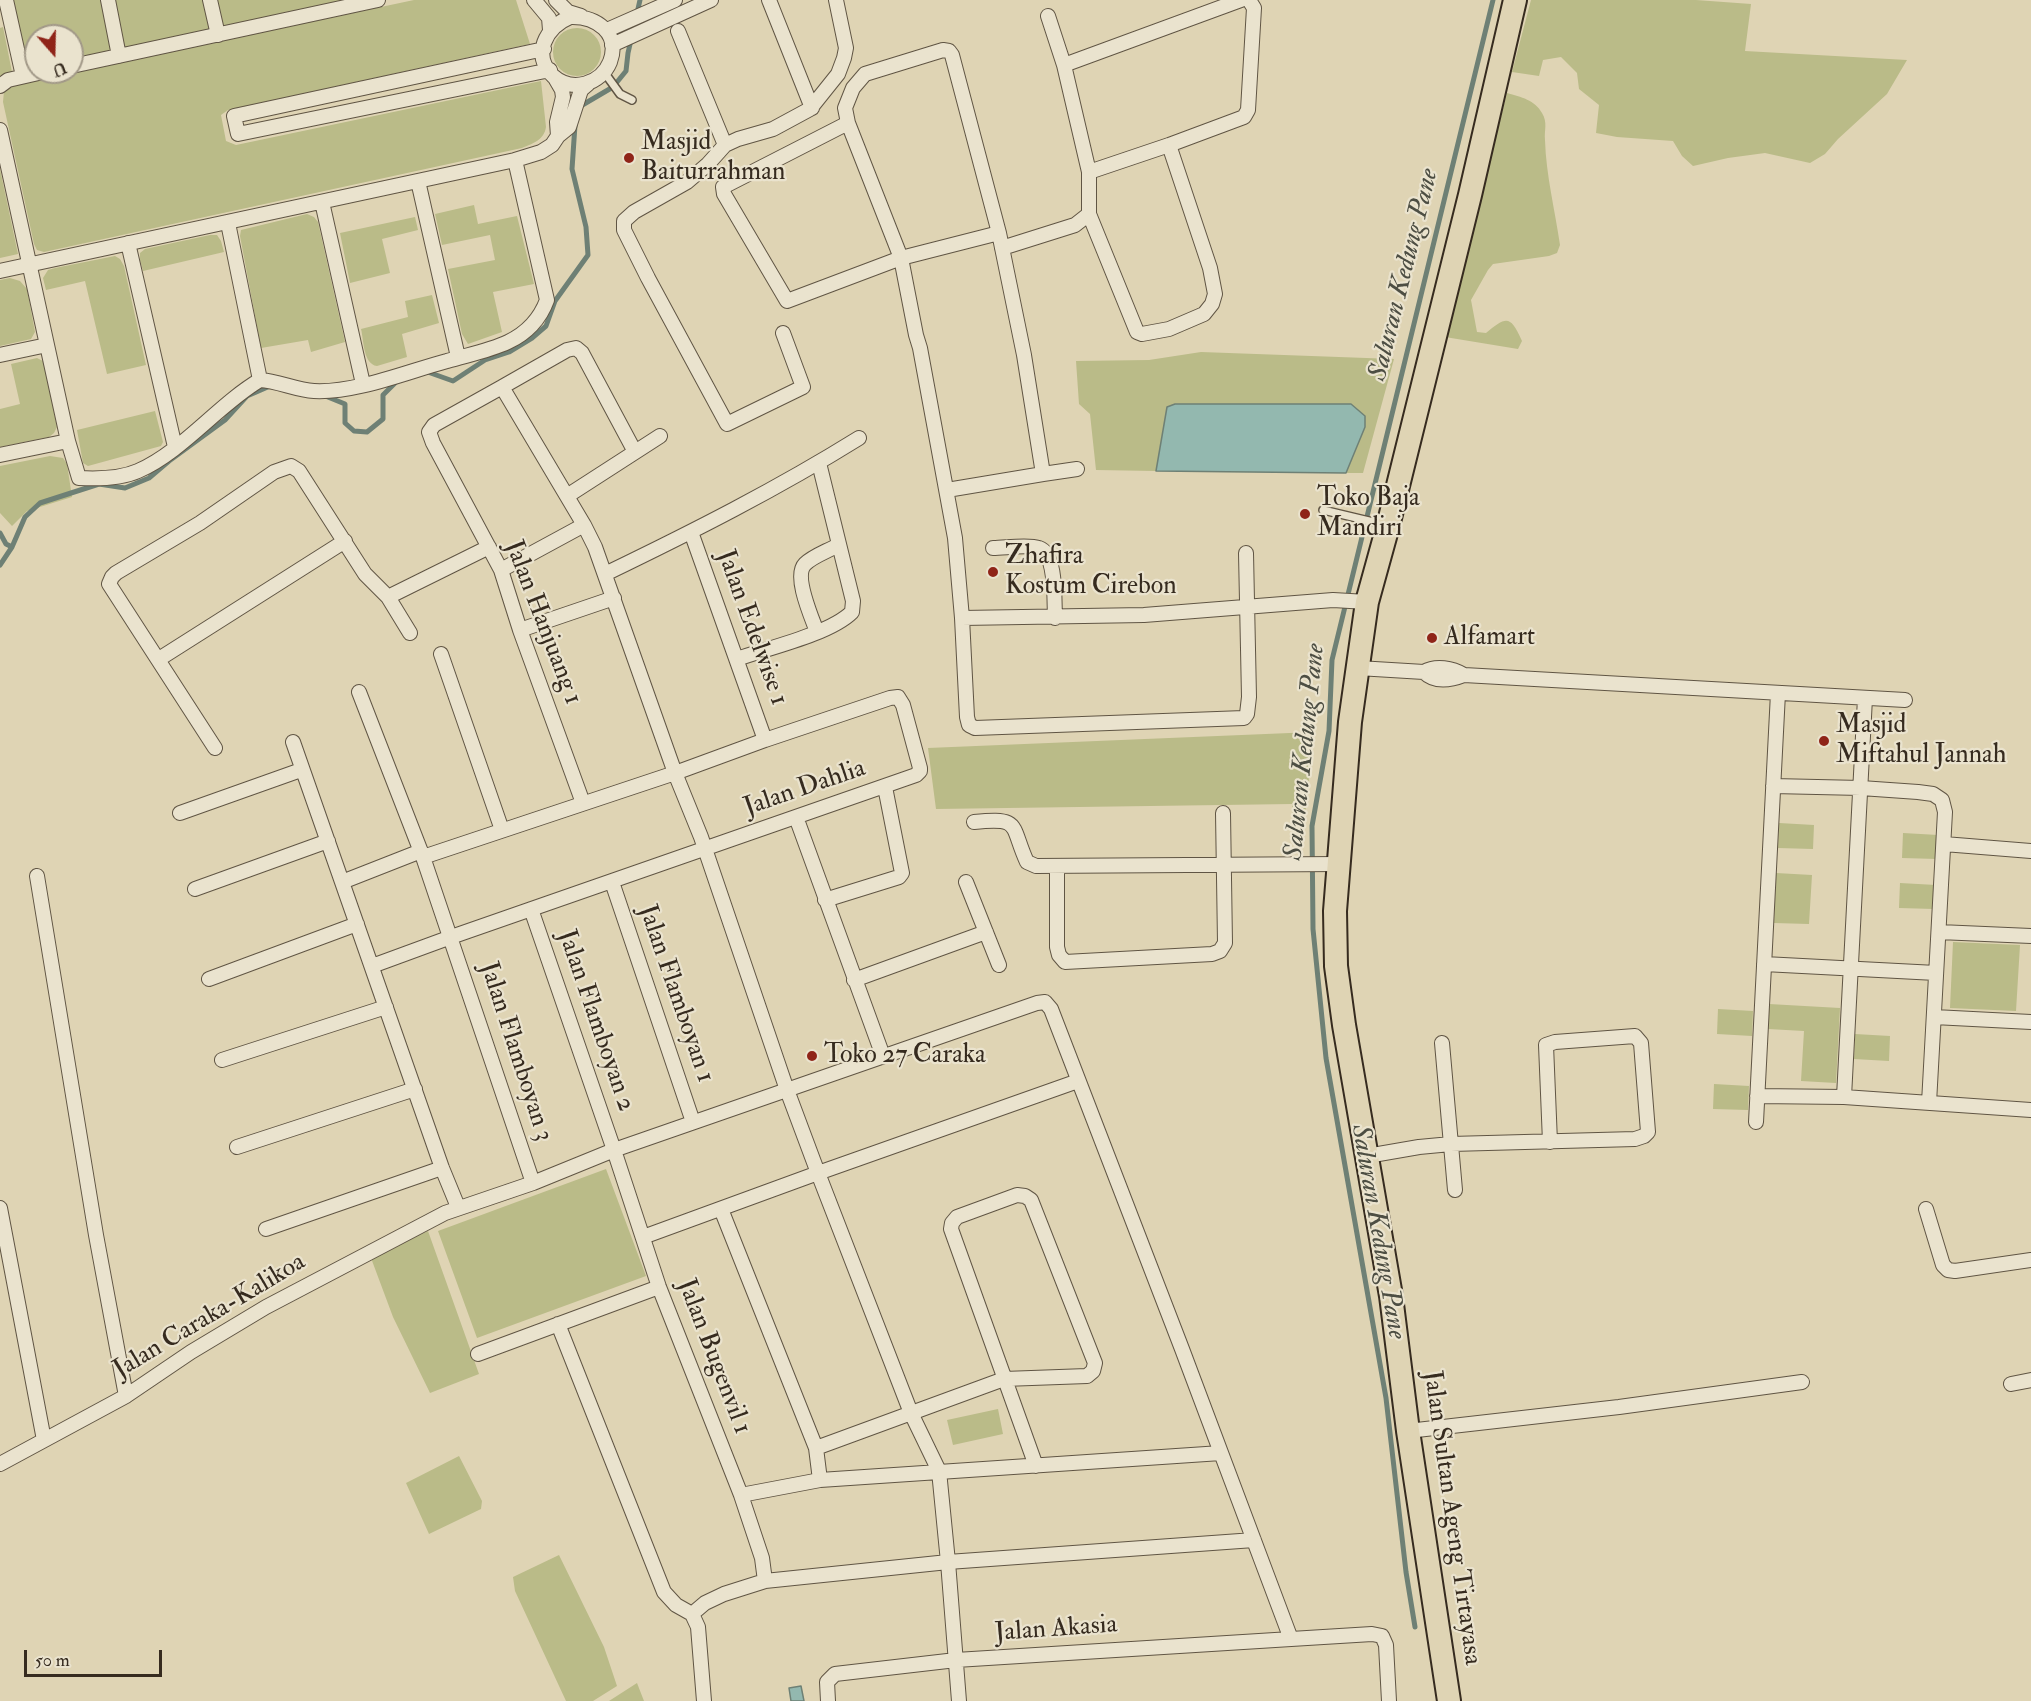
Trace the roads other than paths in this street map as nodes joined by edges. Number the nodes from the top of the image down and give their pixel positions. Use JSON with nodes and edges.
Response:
{"nodes":[{"id":1,"x":6,"y":0,"type":"edge"},
{"id":2,"x":108,"y":0,"type":"edge"},
{"id":3,"x":210,"y":0,"type":"edge"},
{"id":4,"x":378,"y":0,"type":"edge"},
{"id":5,"x":534,"y":0,"type":"edge"},
{"id":6,"x":556,"y":0,"type":"edge"},
{"id":7,"x":675,"y":0,"type":"edge"},
{"id":8,"x":711,"y":0,"type":"edge"},
{"id":9,"x":769,"y":0,"type":"edge"},
{"id":10,"x":836,"y":0,"type":"edge"},
{"id":11,"x":1240,"y":0,"type":"edge"},
{"id":12,"x":1250,"y":0,"type":"edge"},
{"id":13,"x":1515,"y":0,"type":"edge"},
{"id":14,"x":312,"y":7,"type":"edge"},
{"id":15,"x":582,"y":16,"type":"junction"},
{"id":16,"x":1048,"y":16,"type":"dead end"},
{"id":17,"x":5,"y":21,"type":"edge"},
{"id":18,"x":550,"y":30,"type":"junction"},
{"id":19,"x":607,"y":30,"type":"junction"},
{"id":20,"x":678,"y":31,"type":"dead end"},
{"id":21,"x":218,"y":35,"type":"junction"},
{"id":22,"x":612,"y":45,"type":"junction"},
{"id":23,"x":544,"y":50,"type":"junction"},
{"id":24,"x":119,"y":56,"type":"junction"},
{"id":25,"x":84,"y":63,"type":"edge"},
{"id":26,"x":1064,"y":65,"type":"junction"},
{"id":27,"x":552,"y":73,"type":"junction"},
{"id":28,"x":23,"y":76,"type":"joint"},
{"id":29,"x":608,"y":78,"type":"junction"},
{"id":30,"x":588,"y":84,"type":"junction"},
{"id":31,"x":0,"y":86,"type":"edge"},
{"id":32,"x":632,"y":100,"type":"dead end"},
{"id":33,"x":812,"y":108,"type":"junction"},
{"id":34,"x":848,"y":123,"type":"junction"},
{"id":35,"x":0,"y":130,"type":"edge"},
{"id":36,"x":558,"y":136,"type":"junction"},
{"id":37,"x":1169,"y":145,"type":"junction"},
{"id":38,"x":725,"y":146,"type":"junction"},
{"id":39,"x":515,"y":160,"type":"junction"},
{"id":40,"x":1089,"y":172,"type":"junction"},
{"id":41,"x":418,"y":181,"type":"junction"},
{"id":42,"x":322,"y":202,"type":"junction"},
{"id":43,"x":1089,"y":214,"type":"junction"},
{"id":44,"x":228,"y":223,"type":"junction"},
{"id":45,"x":999,"y":234,"type":"junction"},
{"id":46,"x":128,"y":243,"type":"junction"},
{"id":47,"x":1002,"y":248,"type":"junction"},
{"id":48,"x":901,"y":258,"type":"junction"},
{"id":49,"x":29,"y":264,"type":"junction"},
{"id":50,"x":0,"y":271,"type":"edge"},
{"id":51,"x":783,"y":333,"type":"dead end"},
{"id":52,"x":47,"y":345,"type":"junction"},
{"id":53,"x":0,"y":355,"type":"edge"},
{"id":54,"x":458,"y":357,"type":"junction"},
{"id":55,"x":260,"y":380,"type":"junction"},
{"id":56,"x":363,"y":384,"type":"junction"},
{"id":57,"x":502,"y":387,"type":"junction"},
{"id":58,"x":660,"y":436,"type":"dead end"},
{"id":59,"x":858,"y":438,"type":"dead end"},
{"id":60,"x":68,"y":441,"type":"junction"},
{"id":61,"x":175,"y":447,"type":"junction"},
{"id":62,"x":635,"y":452,"type":"junction"},
{"id":63,"x":0,"y":456,"type":"edge"},
{"id":64,"x":819,"y":463,"type":"junction"},
{"id":65,"x":1077,"y":469,"type":"dead end"},
{"id":66,"x":1043,"y":474,"type":"junction"},
{"id":67,"x":947,"y":490,"type":"junction"},
{"id":68,"x":567,"y":496,"type":"junction"},
{"id":69,"x":1323,"y":510,"type":"dead end"},
{"id":70,"x":1383,"y":524,"type":"junction"},
{"id":71,"x":584,"y":525,"type":"junction"},
{"id":72,"x":691,"y":532,"type":"junction"},
{"id":73,"x":345,"y":541,"type":"junction"},
{"id":74,"x":838,"y":544,"type":"junction"},
{"id":75,"x":489,"y":547,"type":"junction"},
{"id":76,"x":993,"y":548,"type":"dead end"},
{"id":77,"x":1246,"y":553,"type":"dead end"},
{"id":78,"x":501,"y":570,"type":"junction"},
{"id":79,"x":605,"y":574,"type":"junction"},
{"id":80,"x":388,"y":597,"type":"junction"},
{"id":81,"x":614,"y":598,"type":"junction"},
{"id":82,"x":1360,"y":602,"type":"junction"},
{"id":83,"x":1248,"y":607,"type":"junction"},
{"id":84,"x":962,"y":618,"type":"junction"},
{"id":85,"x":1055,"y":618,"type":"junction"},
{"id":86,"x":520,"y":630,"type":"junction"},
{"id":87,"x":817,"y":632,"type":"junction"},
{"id":88,"x":410,"y":633,"type":"dead end"},
{"id":89,"x":441,"y":654,"type":"dead end"},
{"id":90,"x":159,"y":659,"type":"junction"},
{"id":91,"x":737,"y":659,"type":"junction"},
{"id":92,"x":1358,"y":668,"type":"junction"},
{"id":93,"x":359,"y":692,"type":"dead end"},
{"id":94,"x":1778,"y":693,"type":"junction"},
{"id":95,"x":1865,"y":698,"type":"junction"},
{"id":96,"x":1905,"y":700,"type":"dead end"},
{"id":97,"x":765,"y":740,"type":"junction"},
{"id":98,"x":293,"y":742,"type":"dead end"},
{"id":99,"x":215,"y":748,"type":"dead end"},
{"id":100,"x":301,"y":770,"type":"junction"},
{"id":101,"x":675,"y":773,"type":"junction"},
{"id":102,"x":1773,"y":786,"type":"junction"},
{"id":103,"x":885,"y":787,"type":"junction"},
{"id":104,"x":1861,"y":788,"type":"junction"},
{"id":105,"x":583,"y":803,"type":"junction"},
{"id":106,"x":180,"y":813,"type":"dead end"},
{"id":107,"x":1223,"y":813,"type":"dead end"},
{"id":108,"x":796,"y":817,"type":"junction"},
{"id":109,"x":974,"y":822,"type":"dead end"},
{"id":110,"x":502,"y":830,"type":"junction"},
{"id":111,"x":328,"y":841,"type":"junction"},
{"id":112,"x":1944,"y":844,"type":"junction"},
{"id":113,"x":705,"y":848,"type":"junction"},
{"id":114,"x":2031,"y":851,"type":"edge"},
{"id":115,"x":422,"y":854,"type":"junction"},
{"id":116,"x":1332,"y":864,"type":"junction"},
{"id":117,"x":1224,"y":865,"type":"junction"},
{"id":118,"x":1057,"y":866,"type":"junction"},
{"id":119,"x":37,"y":876,"type":"dead end"},
{"id":120,"x":342,"y":882,"type":"junction"},
{"id":121,"x":612,"y":882,"type":"junction"},
{"id":122,"x":966,"y":882,"type":"dead end"},
{"id":123,"x":195,"y":889,"type":"dead end"},
{"id":124,"x":825,"y":900,"type":"junction"},
{"id":125,"x":531,"y":909,"type":"junction"},
{"id":126,"x":357,"y":924,"type":"junction"},
{"id":127,"x":986,"y":932,"type":"junction"},
{"id":128,"x":1939,"y":932,"type":"junction"},
{"id":129,"x":2031,"y":936,"type":"edge"},
{"id":130,"x":451,"y":937,"type":"junction"},
{"id":131,"x":1764,"y":964,"type":"junction"},
{"id":132,"x":999,"y":965,"type":"dead end"},
{"id":133,"x":372,"y":966,"type":"junction"},
{"id":134,"x":1852,"y":968,"type":"junction"},
{"id":135,"x":1936,"y":973,"type":"junction"},
{"id":136,"x":209,"y":979,"type":"dead end"},
{"id":137,"x":855,"y":980,"type":"junction"},
{"id":138,"x":386,"y":1007,"type":"junction"},
{"id":139,"x":1934,"y":1017,"type":"junction"},
{"id":140,"x":2031,"y":1022,"type":"edge"},
{"id":141,"x":1442,"y":1043,"type":"dead end"},
{"id":142,"x":883,"y":1056,"type":"junction"},
{"id":143,"x":222,"y":1060,"type":"dead end"},
{"id":144,"x":1078,"y":1081,"type":"junction"},
{"id":145,"x":415,"y":1089,"type":"junction"},
{"id":146,"x":788,"y":1089,"type":"junction"},
{"id":147,"x":1757,"y":1096,"type":"junction"},
{"id":148,"x":1844,"y":1097,"type":"junction"},
{"id":149,"x":1929,"y":1103,"type":"junction"},
{"id":150,"x":2031,"y":1110,"type":"edge"},
{"id":151,"x":693,"y":1122,"type":"junction"},
{"id":152,"x":1756,"y":1122,"type":"dead end"},
{"id":153,"x":1550,"y":1142,"type":"junction"},
{"id":154,"x":1451,"y":1144,"type":"junction"},
{"id":155,"x":237,"y":1147,"type":"dead end"},
{"id":156,"x":614,"y":1150,"type":"junction"},
{"id":157,"x":1367,"y":1155,"type":"junction"},
{"id":158,"x":442,"y":1168,"type":"junction"},
{"id":159,"x":818,"y":1173,"type":"junction"},
{"id":160,"x":533,"y":1183,"type":"junction"},
{"id":161,"x":1455,"y":1190,"type":"dead end"},
{"id":162,"x":0,"y":1208,"type":"edge"},
{"id":163,"x":721,"y":1209,"type":"junction"},
{"id":164,"x":1926,"y":1209,"type":"dead end"},
{"id":165,"x":452,"y":1210,"type":"junction"},
{"id":166,"x":266,"y":1229,"type":"dead end"},
{"id":167,"x":643,"y":1238,"type":"junction"},
{"id":168,"x":2031,"y":1260,"type":"edge"},
{"id":169,"x":659,"y":1287,"type":"junction"},
{"id":170,"x":558,"y":1324,"type":"junction"},
{"id":171,"x":478,"y":1354,"type":"dead end"},
{"id":172,"x":1004,"y":1379,"type":"junction"},
{"id":173,"x":2031,"y":1380,"type":"edge"},
{"id":174,"x":1802,"y":1382,"type":"dead end"},
{"id":175,"x":2011,"y":1384,"type":"dead end"},
{"id":176,"x":126,"y":1396,"type":"junction"},
{"id":177,"x":911,"y":1413,"type":"junction"},
{"id":178,"x":1408,"y":1431,"type":"junction"},
{"id":179,"x":44,"y":1440,"type":"junction"},
{"id":180,"x":816,"y":1448,"type":"junction"},
{"id":181,"x":1221,"y":1453,"type":"junction"},
{"id":182,"x":0,"y":1464,"type":"edge"},
{"id":183,"x":1036,"y":1466,"type":"junction"},
{"id":184,"x":939,"y":1471,"type":"junction"},
{"id":185,"x":820,"y":1480,"type":"junction"},
{"id":186,"x":741,"y":1496,"type":"junction"},
{"id":187,"x":1254,"y":1540,"type":"junction"},
{"id":188,"x":948,"y":1562,"type":"junction"},
{"id":189,"x":765,"y":1581,"type":"junction"},
{"id":190,"x":692,"y":1614,"type":"junction"},
{"id":191,"x":1291,"y":1639,"type":"junction"},
{"id":192,"x":956,"y":1660,"type":"junction"},
{"id":193,"x":704,"y":1701,"type":"edge"},
{"id":194,"x":828,"y":1701,"type":"edge"},
{"id":195,"x":959,"y":1701,"type":"edge"},
{"id":196,"x":1389,"y":1701,"type":"edge"},
{"id":197,"x":1449,"y":1701,"type":"edge"}],
"edges":[{"from":1,"to":17,"type":"street"},
{"from":2,"to":24,"type":"street"},
{"from":3,"to":21,"type":"street"},
{"from":4,"to":14,"type":"street"},
{"from":5,"to":18,"type":"street"},
{"from":6,"to":15,"type":"street"},
{"from":7,"to":19,"type":"street"},
{"from":8,"to":22,"type":"street"},
{"from":9,"to":33,"type":"street"},
{"from":10,"to":33,"type":"street"},
{"from":11,"to":26,"type":"street"},
{"from":12,"to":37,"type":"street"},
{"from":13,"to":70,"type":"main road","name":"Jalan Sultan Ageng Tirtayasa"},
{"from":14,"to":21,"type":"street"},
{"from":15,"to":18,"type":"street"},
{"from":15,"to":19,"type":"street"},
{"from":16,"to":26,"type":"street"},
{"from":17,"to":28,"type":"street"},
{"from":18,"to":23,"type":"street"},
{"from":19,"to":22,"type":"street"},
{"from":20,"to":38,"type":"street"},
{"from":21,"to":24,"type":"street"},
{"from":22,"to":29,"type":"street"},
{"from":23,"to":27,"type":"street"},
{"from":23,"to":27,"type":"street"},
{"from":24,"to":25,"type":"street"},
{"from":26,"to":40,"type":"street"},
{"from":27,"to":30,"type":"street"},
{"from":27,"to":36,"type":"street"},
{"from":28,"to":31,"type":"street"},
{"from":29,"to":30,"type":"street"},
{"from":29,"to":32,"type":"lane"},
{"from":30,"to":36,"type":"street"},
{"from":33,"to":38,"type":"street"},
{"from":34,"to":45,"type":"street"},
{"from":34,"to":48,"type":"street"},
{"from":34,"to":48,"type":"street"},
{"from":35,"to":49,"type":"street"},
{"from":36,"to":39,"type":"street"},
{"from":37,"to":40,"type":"street"},
{"from":37,"to":43,"type":"street"},
{"from":38,"to":51,"type":"street"},
{"from":39,"to":41,"type":"street"},
{"from":39,"to":54,"type":"street"},
{"from":40,"to":43,"type":"street"},
{"from":41,"to":42,"type":"street"},
{"from":41,"to":54,"type":"street"},
{"from":42,"to":44,"type":"street"},
{"from":42,"to":56,"type":"street"},
{"from":43,"to":47,"type":"street"},
{"from":44,"to":46,"type":"street"},
{"from":44,"to":55,"type":"street"},
{"from":45,"to":47,"type":"street"},
{"from":45,"to":48,"type":"street"},
{"from":46,"to":49,"type":"street"},
{"from":46,"to":61,"type":"street"},
{"from":47,"to":66,"type":"street"},
{"from":48,"to":67,"type":"street"},
{"from":49,"to":50,"type":"street"},
{"from":49,"to":52,"type":"street"},
{"from":52,"to":53,"type":"street"},
{"from":52,"to":60,"type":"street"},
{"from":54,"to":56,"type":"street"},
{"from":55,"to":56,"type":"street"},
{"from":55,"to":61,"type":"street"},
{"from":57,"to":62,"type":"street"},
{"from":57,"to":68,"type":"street"},
{"from":57,"to":75,"type":"street","name":"Jalan Hanjuang 1"},
{"from":58,"to":62,"type":"street"},
{"from":59,"to":64,"type":"street"},
{"from":60,"to":61,"type":"street"},
{"from":60,"to":63,"type":"street"},
{"from":62,"to":68,"type":"street"},
{"from":64,"to":72,"type":"street"},
{"from":64,"to":74,"type":"street"},
{"from":65,"to":66,"type":"street"},
{"from":66,"to":67,"type":"street"},
{"from":67,"to":84,"type":"street"},
{"from":68,"to":71,"type":"street"},
{"from":69,"to":70,"type":"lane"},
{"from":70,"to":82,"type":"main road","name":"Jalan Sultan Ageng Tirtayasa"},
{"from":71,"to":78,"type":"street"},
{"from":71,"to":79,"type":"street"},
{"from":72,"to":79,"type":"street"},
{"from":72,"to":91,"type":"street","name":"Jalan Edelwise 1"},
{"from":73,"to":80,"type":"street"},
{"from":73,"to":90,"type":"street"},
{"from":73,"to":90,"type":"street"},
{"from":74,"to":87,"type":"street"},
{"from":74,"to":87,"type":"street"},
{"from":75,"to":78,"type":"street","name":"Jalan Hanjuang 1"},
{"from":75,"to":80,"type":"street"},
{"from":76,"to":85,"type":"street"},
{"from":77,"to":83,"type":"street"},
{"from":78,"to":86,"type":"street","name":"Jalan Hanjuang 1"},
{"from":79,"to":81,"type":"street"},
{"from":80,"to":88,"type":"street"},
{"from":81,"to":86,"type":"street"},
{"from":81,"to":101,"type":"street"},
{"from":82,"to":83,"type":"street"},
{"from":82,"to":92,"type":"main road","name":"Jalan Sultan Ageng Tirtayasa"},
{"from":83,"to":84,"type":"street"},
{"from":83,"to":85,"type":"street"},
{"from":84,"to":85,"type":"street"},
{"from":86,"to":105,"type":"street","name":"Jalan Hanjuang 1"},
{"from":87,"to":91,"type":"street"},
{"from":89,"to":110,"type":"street"},
{"from":90,"to":99,"type":"street"},
{"from":91,"to":97,"type":"street","name":"Jalan Edelwise 1"},
{"from":92,"to":94,"type":"street"},
{"from":92,"to":116,"type":"main road","name":"Jalan Sultan Ageng Tirtayasa"},
{"from":93,"to":115,"type":"street","name":"Jalan Flamboyan 3"},
{"from":94,"to":95,"type":"street"},
{"from":94,"to":102,"type":"street"},
{"from":95,"to":96,"type":"street"},
{"from":95,"to":104,"type":"street"},
{"from":97,"to":101,"type":"street"},
{"from":97,"to":103,"type":"street","name":"Jalan Dahlia"},
{"from":98,"to":100,"type":"street"},
{"from":100,"to":106,"type":"street"},
{"from":100,"to":111,"type":"street"},
{"from":101,"to":105,"type":"street"},
{"from":101,"to":113,"type":"street"},
{"from":102,"to":104,"type":"street"},
{"from":102,"to":131,"type":"street"},
{"from":103,"to":108,"type":"street","name":"Jalan Dahlia"},
{"from":103,"to":124,"type":"street"},
{"from":104,"to":112,"type":"street"},
{"from":104,"to":134,"type":"street"},
{"from":105,"to":110,"type":"street"},
{"from":107,"to":117,"type":"street"},
{"from":108,"to":113,"type":"street","name":"Jalan Dahlia"},
{"from":108,"to":124,"type":"street"},
{"from":109,"to":118,"type":"street"},
{"from":110,"to":115,"type":"street"},
{"from":111,"to":120,"type":"street"},
{"from":111,"to":123,"type":"street"},
{"from":112,"to":114,"type":"street"},
{"from":112,"to":128,"type":"street"},
{"from":113,"to":121,"type":"street","name":"Jalan Dahlia"},
{"from":113,"to":146,"type":"street"},
{"from":115,"to":120,"type":"street"},
{"from":115,"to":130,"type":"street","name":"Jalan Flamboyan 3"},
{"from":116,"to":117,"type":"street"},
{"from":116,"to":157,"type":"main road","name":"Jalan Sultan Ageng Tirtayasa"},
{"from":117,"to":118,"type":"street"},
{"from":117,"to":118,"type":"street"},
{"from":119,"to":176,"type":"street"},
{"from":120,"to":126,"type":"street"},
{"from":121,"to":125,"type":"street","name":"Jalan Dahlia"},
{"from":121,"to":151,"type":"street","name":"Jalan Flamboyan 1"},
{"from":122,"to":127,"type":"street"},
{"from":124,"to":137,"type":"street"},
{"from":125,"to":130,"type":"street","name":"Jalan Dahlia"},
{"from":125,"to":156,"type":"street","name":"Jalan Flamboyan 2"},
{"from":126,"to":133,"type":"street"},
{"from":126,"to":136,"type":"street"},
{"from":127,"to":132,"type":"street"},
{"from":127,"to":137,"type":"street"},
{"from":128,"to":129,"type":"street"},
{"from":128,"to":135,"type":"street"},
{"from":130,"to":133,"type":"street","name":"Jalan Dahlia"},
{"from":130,"to":160,"type":"street","name":"Jalan Flamboyan 3"},
{"from":131,"to":134,"type":"street"},
{"from":131,"to":147,"type":"street"},
{"from":133,"to":138,"type":"street"},
{"from":134,"to":135,"type":"street"},
{"from":134,"to":148,"type":"street"},
{"from":135,"to":139,"type":"street"},
{"from":137,"to":142,"type":"street"},
{"from":138,"to":143,"type":"street"},
{"from":138,"to":145,"type":"street"},
{"from":139,"to":140,"type":"street"},
{"from":139,"to":149,"type":"street"},
{"from":141,"to":154,"type":"street"},
{"from":142,"to":144,"type":"street","name":"Jalan Caraka-Kalikoa"},
{"from":142,"to":146,"type":"street","name":"Jalan Caraka-Kalikoa"},
{"from":144,"to":159,"type":"street"},
{"from":144,"to":181,"type":"street"},
{"from":145,"to":155,"type":"street"},
{"from":145,"to":158,"type":"street"},
{"from":146,"to":151,"type":"street","name":"Jalan Caraka-Kalikoa"},
{"from":146,"to":159,"type":"street"},
{"from":147,"to":148,"type":"street"},
{"from":147,"to":152,"type":"street"},
{"from":148,"to":149,"type":"street"},
{"from":149,"to":150,"type":"street"},
{"from":151,"to":156,"type":"street","name":"Jalan Caraka-Kalikoa"},
{"from":153,"to":153,"type":"street"},
{"from":153,"to":154,"type":"street"},
{"from":154,"to":157,"type":"street"},
{"from":154,"to":161,"type":"street"},
{"from":156,"to":160,"type":"street","name":"Jalan Caraka-Kalikoa"},
{"from":156,"to":167,"type":"street","name":"Jalan Bugenvil 1"},
{"from":157,"to":178,"type":"main road","name":"Jalan Sultan Ageng Tirtayasa"},
{"from":158,"to":165,"type":"street"},
{"from":158,"to":166,"type":"street"},
{"from":159,"to":163,"type":"street"},
{"from":159,"to":177,"type":"street"},
{"from":160,"to":165,"type":"street","name":"Jalan Caraka-Kalikoa"},
{"from":162,"to":179,"type":"street"},
{"from":163,"to":167,"type":"street"},
{"from":163,"to":180,"type":"street"},
{"from":164,"to":168,"type":"street"},
{"from":165,"to":176,"type":"street","name":"Jalan Caraka-Kalikoa"},
{"from":167,"to":169,"type":"street","name":"Jalan Bugenvil 1"},
{"from":169,"to":170,"type":"street"},
{"from":169,"to":186,"type":"street","name":"Jalan Bugenvil 1"},
{"from":170,"to":171,"type":"street"},
{"from":170,"to":190,"type":"street"},
{"from":172,"to":172,"type":"street"},
{"from":172,"to":177,"type":"street"},
{"from":172,"to":183,"type":"street"},
{"from":173,"to":175,"type":"street"},
{"from":174,"to":178,"type":"street"},
{"from":176,"to":179,"type":"street","name":"Jalan Caraka-Kalikoa"},
{"from":177,"to":180,"type":"street"},
{"from":177,"to":184,"type":"street"},
{"from":178,"to":197,"type":"main road","name":"Jalan Sultan Ageng Tirtayasa"},
{"from":179,"to":182,"type":"street","name":"Jalan Caraka-Kalikoa"},
{"from":180,"to":185,"type":"street"},
{"from":181,"to":183,"type":"street"},
{"from":181,"to":187,"type":"street"},
{"from":183,"to":184,"type":"street"},
{"from":184,"to":185,"type":"street"},
{"from":184,"to":188,"type":"street"},
{"from":185,"to":186,"type":"street"},
{"from":186,"to":189,"type":"street","name":"Jalan Bugenvil 1"},
{"from":187,"to":188,"type":"street"},
{"from":187,"to":191,"type":"street"},
{"from":188,"to":189,"type":"street"},
{"from":188,"to":192,"type":"street"},
{"from":189,"to":190,"type":"street"},
{"from":190,"to":193,"type":"street"},
{"from":191,"to":192,"type":"street","name":"Jalan Akasia"},
{"from":191,"to":196,"type":"street","name":"Jalan Akasia"},
{"from":192,"to":194,"type":"street","name":"Jalan Akasia"},
{"from":192,"to":195,"type":"street"}]}
